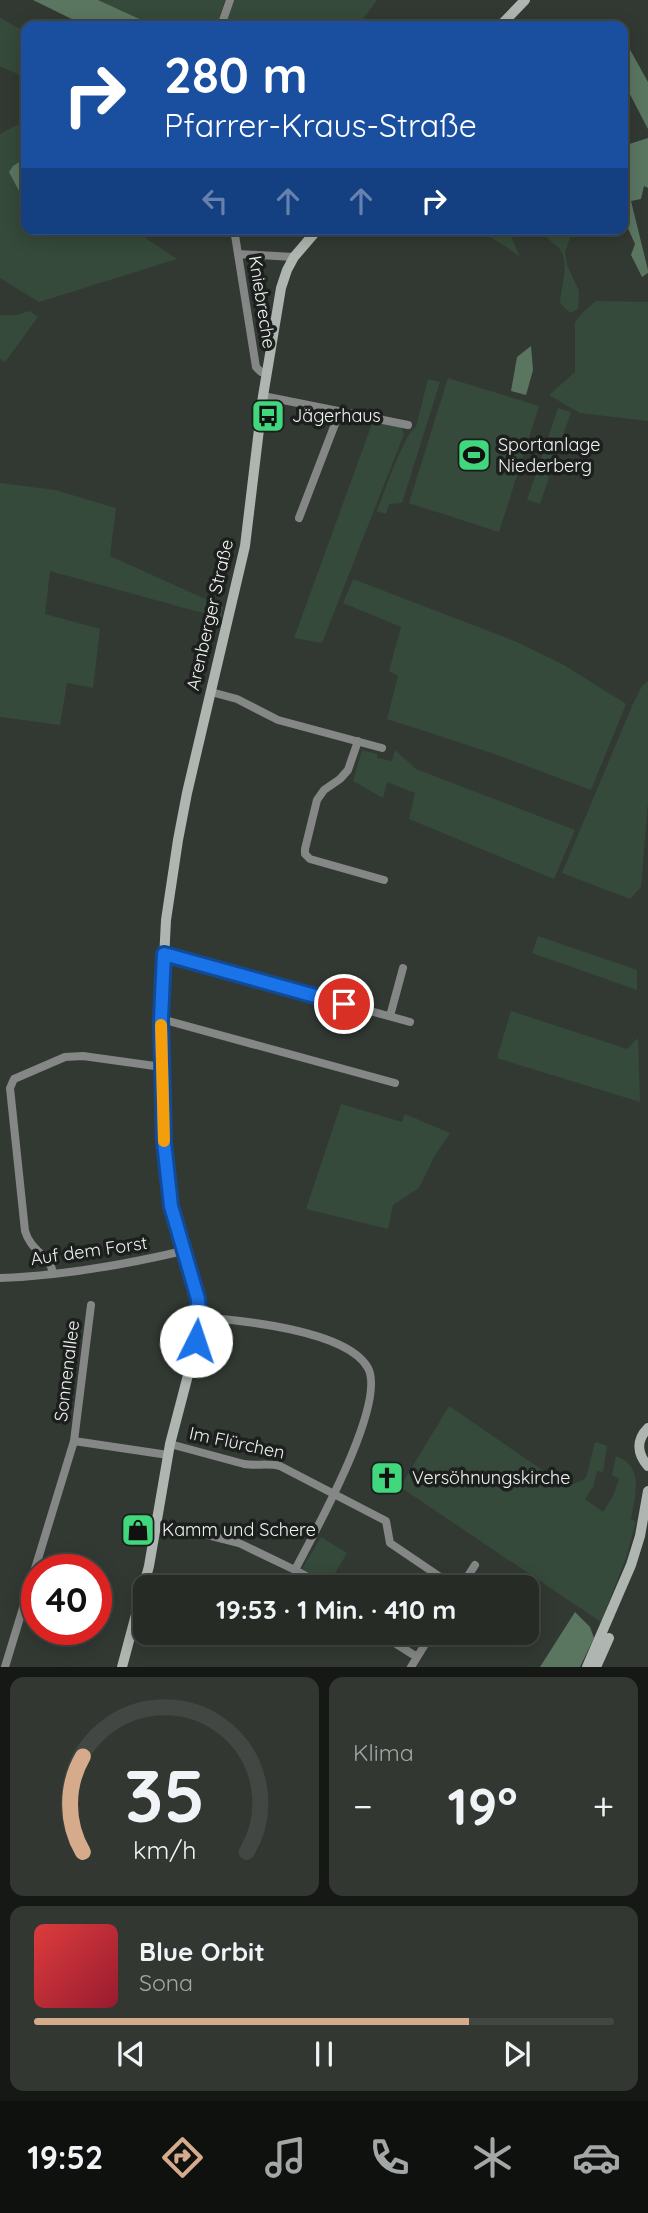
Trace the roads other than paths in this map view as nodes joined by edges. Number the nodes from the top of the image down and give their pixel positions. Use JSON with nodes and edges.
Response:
{"nodes":[{"id":1,"x":230,"y":0,"type":"edge"},
{"id":2,"x":525,"y":0,"type":"edge"},
{"id":3,"x":223,"y":21,"type":"edge"},
{"id":4,"x":505,"y":21,"type":"edge"},
{"id":5,"x":235,"y":235,"type":"edge"},
{"id":6,"x":313,"y":235,"type":"edge"},
{"id":7,"x":238,"y":254,"type":"junction"},
{"id":8,"x":294,"y":257,"type":"junction"},
{"id":9,"x":267,"y":373,"type":"junction"},
{"id":10,"x":263,"y":396,"type":"junction"},
{"id":11,"x":340,"y":411,"type":"junction"},
{"id":12,"x":408,"y":425,"type":"dead end"},
{"id":13,"x":299,"y":518,"type":"dead end"},
{"id":14,"x":211,"y":692,"type":"junction"},
{"id":15,"x":358,"y":741,"type":"junction"},
{"id":16,"x":382,"y":748,"type":"dead end"},
{"id":17,"x":384,"y":880,"type":"dead end"},
{"id":18,"x":164,"y":954,"type":"junction"},
{"id":19,"x":403,"y":968,"type":"dead end"},
{"id":20,"x":390,"y":1016,"type":"junction"},
{"id":21,"x":161,"y":1019,"type":"junction"},
{"id":22,"x":410,"y":1022,"type":"dead end"},
{"id":23,"x":162,"y":1068,"type":"junction"},
{"id":24,"x":396,"y":1083,"type":"dead end"},
{"id":25,"x":183,"y":1251,"type":"junction"},
{"id":26,"x":53,"y":1273,"type":"junction"},
{"id":27,"x":0,"y":1278,"type":"edge"},
{"id":28,"x":91,"y":1305,"type":"dead end"},
{"id":29,"x":199,"y":1317,"type":"junction"},
{"id":30,"x":648,"y":1428,"type":"edge"},
{"id":31,"x":74,"y":1441,"type":"junction"},
{"id":32,"x":169,"y":1449,"type":"junction"},
{"id":33,"x":648,"y":1466,"type":"edge"},
{"id":34,"x":648,"y":1491,"type":"edge"},
{"id":35,"x":333,"y":1493,"type":"junction"},
{"id":36,"x":648,"y":1526,"type":"edge"},
{"id":37,"x":156,"y":1528,"type":"junction"},
{"id":38,"x":475,"y":1565,"type":"dead end"},
{"id":39,"x":295,"y":1570,"type":"junction"},
{"id":40,"x":304,"y":1575,"type":"edge"},
{"id":41,"x":437,"y":1575,"type":"edge"},
{"id":42,"x":469,"y":1575,"type":"edge"},
{"id":43,"x":398,"y":1645,"type":"edge"},
{"id":44,"x":424,"y":1645,"type":"edge"},
{"id":45,"x":417,"y":1657,"type":"junction"},
{"id":46,"x":5,"y":1667,"type":"edge"},
{"id":47,"x":122,"y":1667,"type":"edge"},
{"id":48,"x":411,"y":1667,"type":"edge"},
{"id":49,"x":587,"y":1667,"type":"edge"},
{"id":50,"x":596,"y":1667,"type":"edge"}],
"edges":[{"from":1,"to":3,"type":"street"},
{"from":2,"to":4,"type":"street"},
{"from":5,"to":7,"type":"street","name":"Kniebreche"},
{"from":6,"to":8,"type":"street","name":"Arenberger Straße"},
{"from":7,"to":8,"type":"street"},
{"from":7,"to":9,"type":"street","name":"Kniebreche"},
{"from":8,"to":9,"type":"street","name":"Arenberger Straße"},
{"from":9,"to":10,"type":"street","name":"Arenberger Straße"},
{"from":10,"to":11,"type":"street"},
{"from":10,"to":14,"type":"street","name":"Arenberger Straße"},
{"from":11,"to":12,"type":"street"},
{"from":11,"to":13,"type":"street"},
{"from":14,"to":15,"type":"street"},
{"from":14,"to":18,"type":"street","name":"Arenberger Straße"},
{"from":15,"to":16,"type":"street"},
{"from":15,"to":17,"type":"street"},
{"from":18,"to":20,"type":"street"},
{"from":18,"to":21,"type":"street","name":"Arenberger Straße"},
{"from":19,"to":20,"type":"street"},
{"from":20,"to":22,"type":"street"},
{"from":21,"to":23,"type":"street","name":"Arenberger Straße"},
{"from":21,"to":24,"type":"street"},
{"from":23,"to":25,"type":"street","name":"Arenberger Straße"},
{"from":23,"to":26,"type":"street"},
{"from":25,"to":26,"type":"street","name":"Auf dem Forst"},
{"from":25,"to":29,"type":"street","name":"Arenberger Straße"},
{"from":26,"to":27,"type":"street","name":"Auf dem Forst"},
{"from":28,"to":31,"type":"street","name":"Sonnenallee"},
{"from":29,"to":32,"type":"street","name":"Arenberger Straße"},
{"from":29,"to":35,"type":"street"},
{"from":30,"to":33,"type":"street"},
{"from":31,"to":32,"type":"street","name":"Sonnenallee"},
{"from":31,"to":46,"type":"street","name":"Sonnenallee"},
{"from":32,"to":35,"type":"street","name":"Im Flürchen"},
{"from":32,"to":37,"type":"street","name":"Arenberger Straße"},
{"from":34,"to":49,"type":"street"},
{"from":35,"to":39,"type":"street"},
{"from":35,"to":41,"type":"street","name":"Im Flürchen"},
{"from":36,"to":50,"type":"street"},
{"from":37,"to":39,"type":"street"},
{"from":37,"to":47,"type":"street","name":"Arenberger Straße"},
{"from":38,"to":42,"type":"street"},
{"from":39,"to":40,"type":"street"},
{"from":43,"to":45,"type":"street"},
{"from":44,"to":45,"type":"street"},
{"from":45,"to":48,"type":"street"}]}
